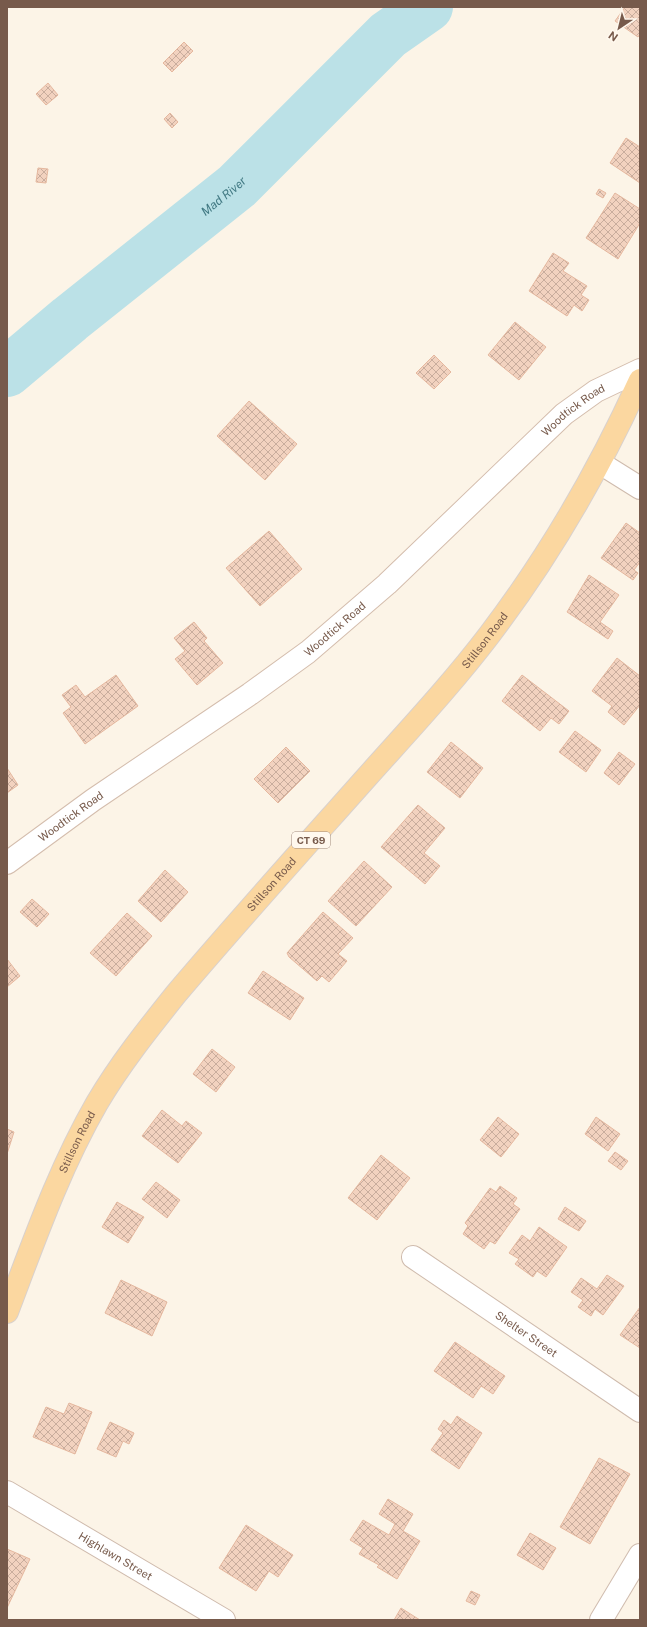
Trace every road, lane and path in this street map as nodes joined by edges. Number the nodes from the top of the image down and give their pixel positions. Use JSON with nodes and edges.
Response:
{"nodes":[{"id":1,"x":640,"y":370,"type":"edge"},
{"id":2,"x":640,"y":380,"type":"edge"},
{"id":3,"x":600,"y":463,"type":"junction"},
{"id":4,"x":640,"y":488,"type":"edge"},
{"id":5,"x":7,"y":863,"type":"edge"},
{"id":6,"x":412,"y":1257,"type":"dead end"},
{"id":7,"x":7,"y":1312,"type":"edge"},
{"id":8,"x":640,"y":1411,"type":"edge"},
{"id":9,"x":7,"y":1492,"type":"edge"},
{"id":10,"x":640,"y":1555,"type":"edge"},
{"id":11,"x":224,"y":1620,"type":"edge"},
{"id":12,"x":601,"y":1620,"type":"edge"}],
"edges":[{"from":1,"to":5,"type":"main road","name":"Woodtick Road"},
{"from":2,"to":3,"type":"main road","name":"Stillson Road","number":"CT 69"},
{"from":3,"to":4,"type":"main road"},
{"from":3,"to":7,"type":"main road","name":"Stillson Road","number":"CT 69"},
{"from":6,"to":8,"type":"main road","name":"Shelter Street"},
{"from":9,"to":11,"type":"main road","name":"Highlawn Street"},
{"from":10,"to":12,"type":"main road"}]}
